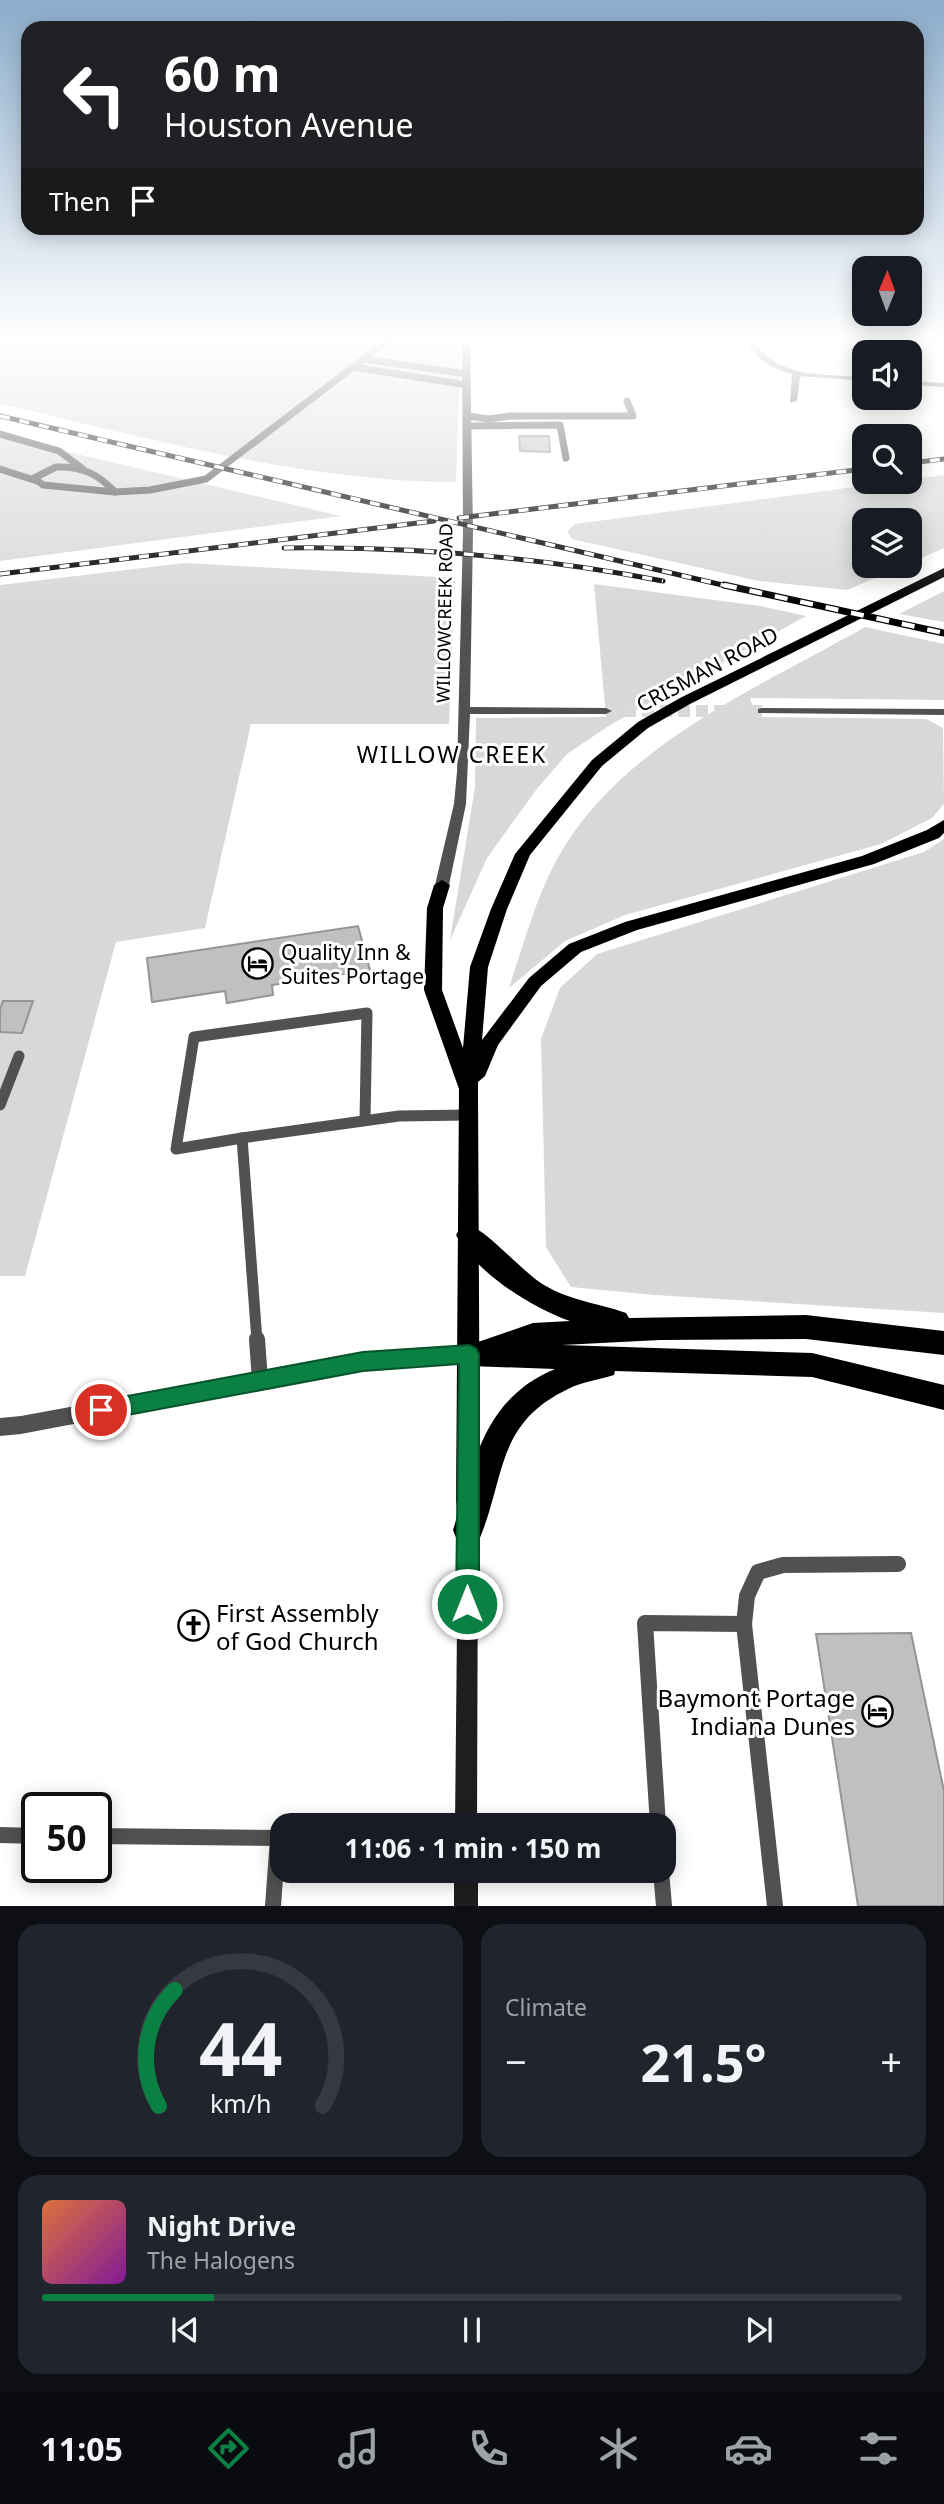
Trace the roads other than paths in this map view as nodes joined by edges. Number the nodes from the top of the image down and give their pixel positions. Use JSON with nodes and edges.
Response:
{"nodes":[{"id":1,"x":273,"y":428,"type":"edge"},
{"id":2,"x":468,"y":428,"type":"edge"},
{"id":3,"x":561,"y":428,"type":"edge"},
{"id":4,"x":0,"y":435,"type":"edge"},
{"id":5,"x":566,"y":458,"type":"dead end"},
{"id":6,"x":0,"y":469,"type":"edge"},
{"id":7,"x":83,"y":470,"type":"junction"},
{"id":8,"x":37,"y":481,"type":"junction"},
{"id":9,"x":115,"y":492,"type":"junction"},
{"id":10,"x":944,"y":572,"type":"edge"},
{"id":11,"x":465,"y":710,"type":"junction"},
{"id":12,"x":606,"y":710,"type":"tunnel mouth"},
{"id":13,"x":762,"y":711,"type":"tunnel mouth"},
{"id":14,"x":944,"y":712,"type":"edge"},
{"id":15,"x":944,"y":825,"type":"edge"},
{"id":16,"x":442,"y":885,"type":"joint"},
{"id":17,"x":19,"y":1056,"type":"dead end"},
{"id":18,"x":468,"y":1093,"type":"junction"},
{"id":19,"x":0,"y":1105,"type":"edge"},
{"id":20,"x":468,"y":1115,"type":"junction"},
{"id":21,"x":365,"y":1120,"type":"junction"},
{"id":22,"x":242,"y":1138,"type":"junction"},
{"id":23,"x":469,"y":1235,"type":"junction"},
{"id":24,"x":660,"y":1328,"type":"junction"},
{"id":25,"x":944,"y":1343,"type":"edge"},
{"id":26,"x":469,"y":1354,"type":"junction"},
{"id":27,"x":651,"y":1359,"type":"junction"},
{"id":28,"x":260,"y":1381,"type":"junction"},
{"id":29,"x":940,"y":1395,"type":"edge"},
{"id":30,"x":0,"y":1427,"type":"edge"},
{"id":31,"x":468,"y":1530,"type":"junction"},
{"id":32,"x":898,"y":1564,"type":"dead end"},
{"id":33,"x":744,"y":1624,"type":"junction"},
{"id":34,"x":466,"y":1813,"type":"edge"},
{"id":35,"x":657,"y":1813,"type":"edge"},
{"id":36,"x":0,"y":1835,"type":"edge"},
{"id":37,"x":21,"y":1836,"type":"edge"},
{"id":38,"x":112,"y":1836,"type":"edge"},
{"id":39,"x":466,"y":1883,"type":"edge"},
{"id":40,"x":662,"y":1883,"type":"edge"},
{"id":41,"x":273,"y":1906,"type":"edge"},
{"id":42,"x":466,"y":1906,"type":"edge"},
{"id":43,"x":664,"y":1906,"type":"edge"},
{"id":44,"x":775,"y":1906,"type":"edge"}],
"edges":[{"from":1,"to":9,"type":"lane"},
{"from":2,"to":11,"type":"street","name":"WILLOWCREEK ROAD"},
{"from":3,"to":5,"type":"lane"},
{"from":4,"to":7,"type":"lane"},
{"from":6,"to":8,"type":"lane"},
{"from":7,"to":8,"type":"lane"},
{"from":7,"to":9,"type":"lane"},
{"from":8,"to":9,"type":"lane"},
{"from":10,"to":18,"type":"main road","name":"CRISMAN ROAD"},
{"from":11,"to":12,"type":"street"},
{"from":11,"to":16,"type":"street","name":"WILLOWCREEK ROAD"},
{"from":13,"to":14,"type":"street"},
{"from":15,"to":18,"type":"main road"},
{"from":16,"to":18,"type":"main road"},
{"from":17,"to":19,"type":"lane"},
{"from":18,"to":20,"type":"main road"},
{"from":20,"to":21,"type":"lane"},
{"from":20,"to":23,"type":"main road"},
{"from":21,"to":22,"type":"lane"},
{"from":21,"to":22,"type":"lane"},
{"from":22,"to":28,"type":"lane"},
{"from":23,"to":24,"type":"highway"},
{"from":23,"to":26,"type":"main road"},
{"from":24,"to":25,"type":"highway"},
{"from":24,"to":26,"type":"highway"},
{"from":26,"to":27,"type":"highway"},
{"from":26,"to":28,"type":"street"},
{"from":26,"to":31,"type":"main road"},
{"from":27,"to":29,"type":"highway"},
{"from":27,"to":31,"type":"highway"},
{"from":28,"to":30,"type":"street"},
{"from":31,"to":34,"type":"main road"},
{"from":32,"to":33,"type":"lane"},
{"from":33,"to":35,"type":"lane"},
{"from":33,"to":44,"type":"lane"},
{"from":36,"to":37,"type":"lane"},
{"from":38,"to":41,"type":"lane"},
{"from":39,"to":42,"type":"main road"},
{"from":40,"to":43,"type":"lane"}]}
